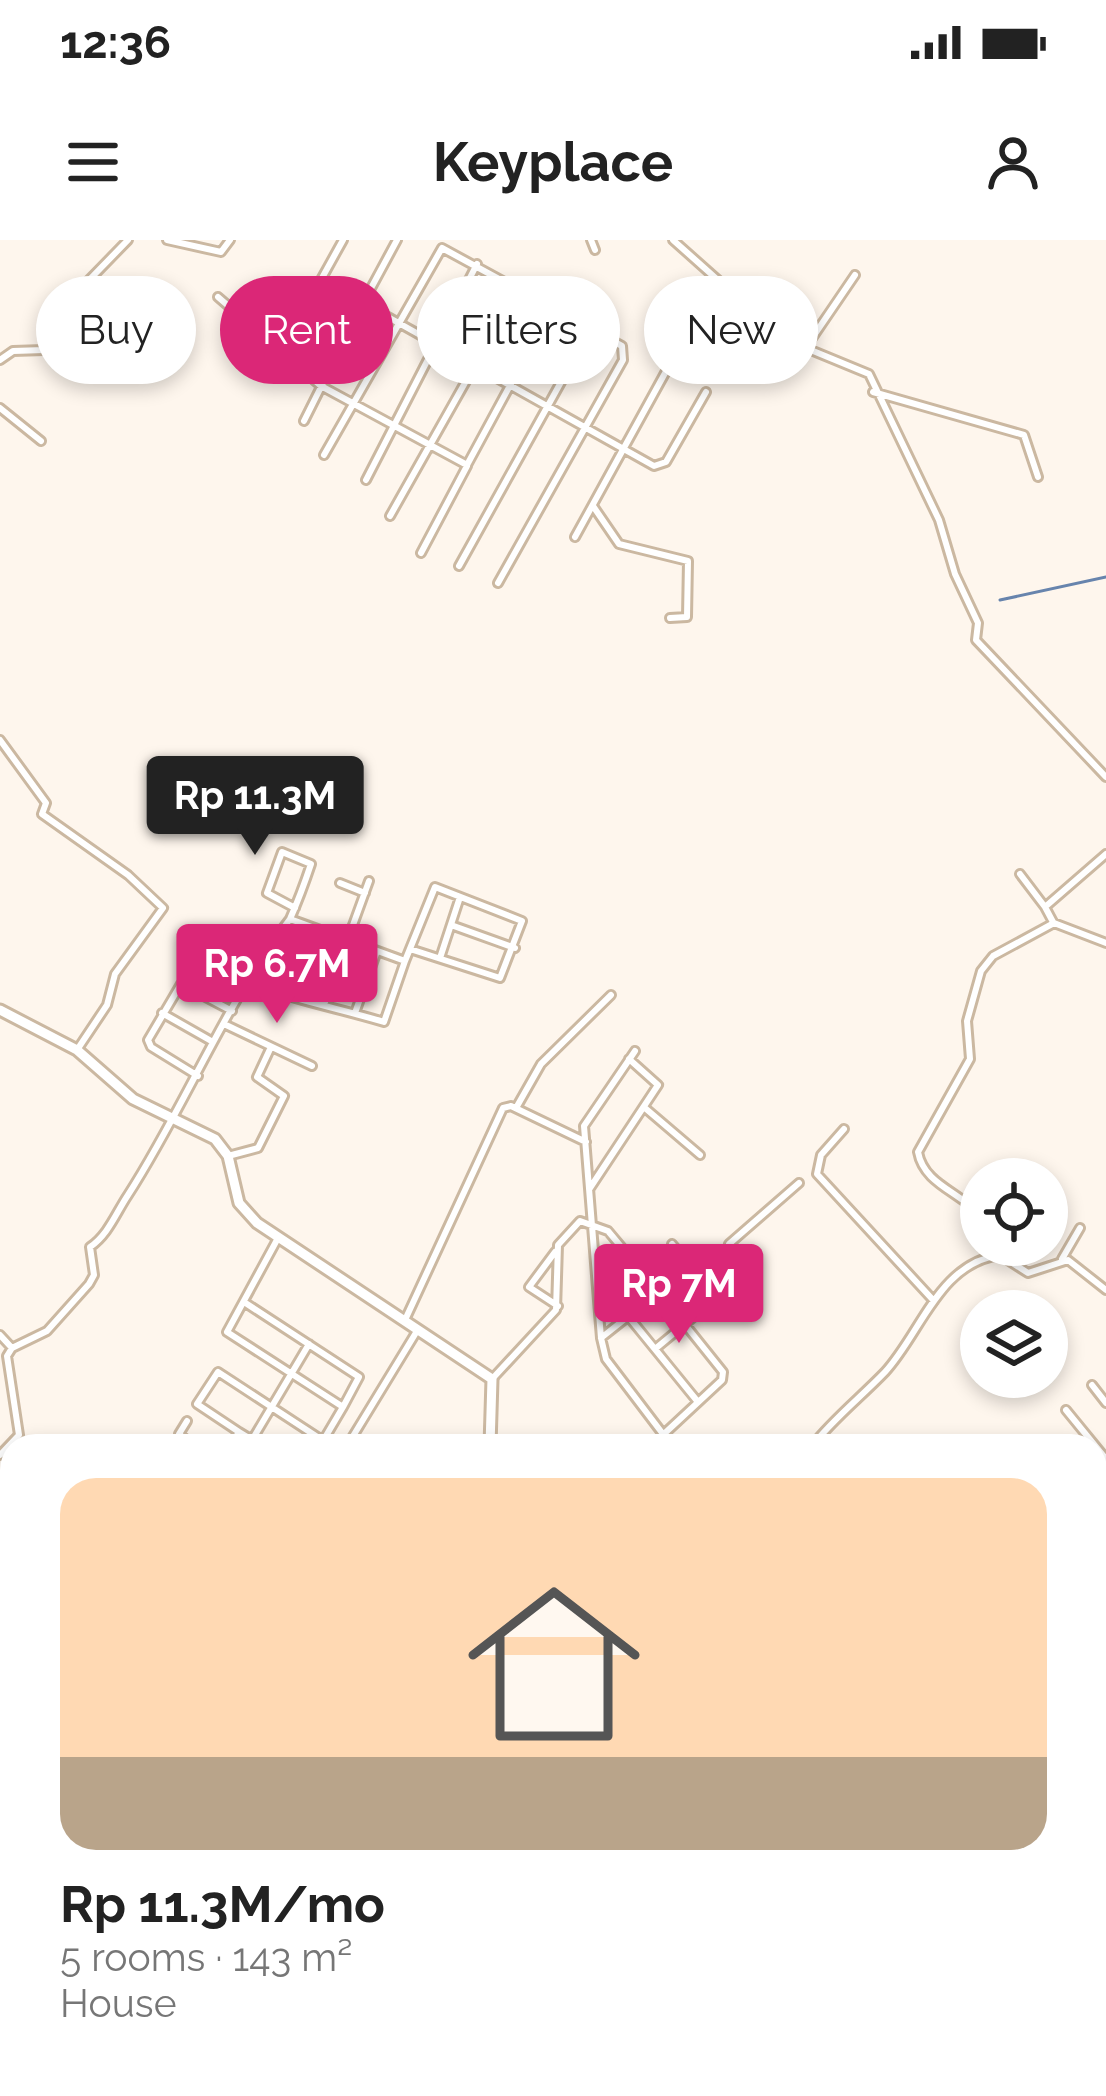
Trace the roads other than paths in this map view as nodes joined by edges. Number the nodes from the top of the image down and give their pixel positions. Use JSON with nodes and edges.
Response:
{"nodes":[{"id":1,"x":128,"y":240,"type":"edge"},
{"id":2,"x":167,"y":240,"type":"edge"},
{"id":3,"x":230,"y":240,"type":"edge"},
{"id":4,"x":343,"y":240,"type":"edge"},
{"id":5,"x":398,"y":240,"type":"edge"},
{"id":6,"x":591,"y":240,"type":"edge"},
{"id":7,"x":673,"y":240,"type":"edge"},
{"id":8,"x":595,"y":250,"type":"dead end"},
{"id":9,"x":477,"y":264,"type":"junction"},
{"id":10,"x":855,"y":275,"type":"dead end"},
{"id":11,"x":323,"y":276,"type":"edge"},
{"id":12,"x":377,"y":276,"type":"edge"},
{"id":13,"x":471,"y":276,"type":"edge"},
{"id":14,"x":499,"y":276,"type":"edge"},
{"id":15,"x":712,"y":276,"type":"edge"},
{"id":16,"x":393,"y":320,"type":"edge"},
{"id":17,"x":398,"y":323,"type":"junction"},
{"id":18,"x":818,"y":329,"type":"edge"},
{"id":19,"x":417,"y":334,"type":"edge"},
{"id":20,"x":818,"y":354,"type":"edge"},
{"id":21,"x":0,"y":360,"type":"edge"},
{"id":22,"x":417,"y":381,"type":"edge"},
{"id":23,"x":319,"y":384,"type":"edge"},
{"id":24,"x":465,"y":384,"type":"edge"},
{"id":25,"x":560,"y":384,"type":"edge"},
{"id":26,"x":609,"y":384,"type":"edge"},
{"id":27,"x":659,"y":384,"type":"edge"},
{"id":28,"x":510,"y":385,"type":"joint"},
{"id":29,"x":321,"y":386,"type":"junction"},
{"id":30,"x":706,"y":392,"type":"dead end"},
{"id":31,"x":873,"y":392,"type":"junction"},
{"id":32,"x":353,"y":403,"type":"junction"},
{"id":33,"x":548,"y":406,"type":"junction"},
{"id":34,"x":0,"y":408,"type":"edge"},
{"id":35,"x":304,"y":421,"type":"dead end"},
{"id":36,"x":394,"y":425,"type":"junction"},
{"id":37,"x":585,"y":427,"type":"junction"},
{"id":38,"x":41,"y":441,"type":"dead end"},
{"id":39,"x":430,"y":446,"type":"junction"},
{"id":40,"x":623,"y":448,"type":"junction"},
{"id":41,"x":324,"y":455,"type":"dead end"},
{"id":42,"x":467,"y":465,"type":"junction"},
{"id":43,"x":1039,"y":477,"type":"dead end"},
{"id":44,"x":366,"y":480,"type":"dead end"},
{"id":45,"x":592,"y":506,"type":"junction"},
{"id":46,"x":390,"y":516,"type":"dead end"},
{"id":47,"x":575,"y":537,"type":"dead end"},
{"id":48,"x":421,"y":553,"type":"dead end"},
{"id":49,"x":459,"y":566,"type":"dead end"},
{"id":50,"x":498,"y":583,"type":"dead end"},
{"id":51,"x":670,"y":618,"type":"dead end"},
{"id":52,"x":0,"y":740,"type":"edge"},
{"id":53,"x":1106,"y":777,"type":"edge"},
{"id":54,"x":1106,"y":854,"type":"edge"},
{"id":55,"x":1020,"y":874,"type":"dead end"},
{"id":56,"x":369,"y":881,"type":"dead end"},
{"id":57,"x":340,"y":884,"type":"dead end"},
{"id":58,"x":364,"y":893,"type":"junction"},
{"id":59,"x":460,"y":897,"type":"junction"},
{"id":60,"x":1045,"y":907,"type":"junction"},
{"id":61,"x":295,"y":908,"type":"junction"},
{"id":62,"x":290,"y":919,"type":"junction"},
{"id":63,"x":1054,"y":923,"type":"junction"},
{"id":64,"x":451,"y":925,"type":"junction"},
{"id":65,"x":347,"y":940,"type":"junction"},
{"id":66,"x":1106,"y":943,"type":"edge"},
{"id":67,"x":515,"y":948,"type":"junction"},
{"id":68,"x":410,"y":949,"type":"junction"},
{"id":69,"x":377,"y":951,"type":"junction"},
{"id":70,"x":268,"y":952,"type":"junction"},
{"id":71,"x":440,"y":958,"type":"junction"},
{"id":72,"x":405,"y":961,"type":"junction"},
{"id":73,"x":334,"y":977,"type":"junction"},
{"id":74,"x":249,"y":982,"type":"junction"},
{"id":75,"x":610,"y":994,"type":"dead end"},
{"id":76,"x":324,"y":1003,"type":"junction"},
{"id":77,"x":0,"y":1010,"type":"edge"},
{"id":78,"x":232,"y":1011,"type":"junction"},
{"id":79,"x":162,"y":1013,"type":"junction"},
{"id":80,"x":355,"y":1013,"type":"junction"},
{"id":81,"x":224,"y":1024,"type":"junction"},
{"id":82,"x":213,"y":1042,"type":"junction"},
{"id":83,"x":271,"y":1047,"type":"junction"},
{"id":84,"x":77,"y":1050,"type":"junction"},
{"id":85,"x":635,"y":1051,"type":"dead end"},
{"id":86,"x":629,"y":1059,"type":"junction"},
{"id":87,"x":312,"y":1066,"type":"dead end"},
{"id":88,"x":198,"y":1076,"type":"junction"},
{"id":89,"x":516,"y":1108,"type":"junction"},
{"id":90,"x":645,"y":1108,"type":"junction"},
{"id":91,"x":174,"y":1120,"type":"junction"},
{"id":92,"x":844,"y":1129,"type":"dead end"},
{"id":93,"x":586,"y":1142,"type":"junction"},
{"id":94,"x":700,"y":1155,"type":"dead end"},
{"id":95,"x":228,"y":1156,"type":"junction"},
{"id":96,"x":799,"y":1183,"type":"dead end"},
{"id":97,"x":590,"y":1188,"type":"junction"},
{"id":98,"x":960,"y":1199,"type":"edge"},
{"id":99,"x":592,"y":1222,"type":"junction"},
{"id":100,"x":1080,"y":1228,"type":"dead end"},
{"id":101,"x":278,"y":1238,"type":"junction"},
{"id":102,"x":672,"y":1244,"type":"dead end"},
{"id":103,"x":1068,"y":1249,"type":"edge"},
{"id":104,"x":557,"y":1250,"type":"junction"},
{"id":105,"x":633,"y":1260,"type":"junction"},
{"id":106,"x":1068,"y":1264,"type":"edge"},
{"id":107,"x":969,"y":1266,"type":"edge"},
{"id":108,"x":1017,"y":1266,"type":"edge"},
{"id":109,"x":1045,"y":1266,"type":"edge"},
{"id":110,"x":598,"y":1290,"type":"junction"},
{"id":111,"x":659,"y":1292,"type":"junction"},
{"id":112,"x":1105,"y":1292,"type":"edge"},
{"id":113,"x":718,"y":1298,"type":"junction"},
{"id":114,"x":934,"y":1301,"type":"junction"},
{"id":115,"x":244,"y":1302,"type":"junction"},
{"id":116,"x":558,"y":1306,"type":"junction"},
{"id":117,"x":628,"y":1316,"type":"junction"},
{"id":118,"x":405,"y":1320,"type":"junction"},
{"id":119,"x":685,"y":1324,"type":"junction"},
{"id":120,"x":418,"y":1329,"type":"junction"},
{"id":121,"x":0,"y":1335,"type":"edge"},
{"id":122,"x":602,"y":1338,"type":"junction"},
{"id":123,"x":309,"y":1344,"type":"junction"},
{"id":124,"x":12,"y":1348,"type":"junction"},
{"id":125,"x":655,"y":1349,"type":"junction"},
{"id":126,"x":290,"y":1374,"type":"junction"},
{"id":127,"x":492,"y":1379,"type":"junction"},
{"id":128,"x":1092,"y":1385,"type":"dead end"},
{"id":129,"x":698,"y":1402,"type":"junction"},
{"id":130,"x":1106,"y":1403,"type":"edge"},
{"id":131,"x":273,"y":1406,"type":"junction"},
{"id":132,"x":343,"y":1407,"type":"junction"},
{"id":133,"x":1066,"y":1410,"type":"dead end"},
{"id":134,"x":187,"y":1421,"type":"dead end"},
{"id":135,"x":239,"y":1432,"type":"joint"},
{"id":136,"x":19,"y":1434,"type":"edge"},
{"id":137,"x":181,"y":1434,"type":"edge"},
{"id":138,"x":242,"y":1434,"type":"edge"},
{"id":139,"x":256,"y":1434,"type":"edge"},
{"id":140,"x":308,"y":1434,"type":"edge"},
{"id":141,"x":327,"y":1434,"type":"edge"},
{"id":142,"x":354,"y":1434,"type":"edge"},
{"id":143,"x":490,"y":1434,"type":"edge"},
{"id":144,"x":663,"y":1434,"type":"joint"},
{"id":145,"x":824,"y":1434,"type":"edge"},
{"id":146,"x":1089,"y":1434,"type":"edge"}],
"edges":[{"from":1,"to":21,"type":"street"},
{"from":2,"to":3,"type":"street"},
{"from":4,"to":11,"type":"street"},
{"from":5,"to":12,"type":"street"},
{"from":6,"to":8,"type":"street"},
{"from":7,"to":15,"type":"street"},
{"from":9,"to":13,"type":"street"},
{"from":9,"to":14,"type":"street"},
{"from":9,"to":17,"type":"street"},
{"from":10,"to":18,"type":"street"},
{"from":16,"to":17,"type":"street"},
{"from":17,"to":19,"type":"street"},
{"from":17,"to":32,"type":"street"},
{"from":20,"to":31,"type":"street"},
{"from":22,"to":36,"type":"street"},
{"from":23,"to":29,"type":"street"},
{"from":24,"to":39,"type":"street"},
{"from":25,"to":33,"type":"street"},
{"from":26,"to":37,"type":"street"},
{"from":27,"to":40,"type":"street"},
{"from":28,"to":33,"type":"street"},
{"from":28,"to":42,"type":"street"},
{"from":29,"to":32,"type":"street"},
{"from":29,"to":35,"type":"street"},
{"from":30,"to":40,"type":"street"},
{"from":31,"to":43,"type":"street"},
{"from":31,"to":53,"type":"street"},
{"from":32,"to":36,"type":"street"},
{"from":32,"to":41,"type":"street"},
{"from":33,"to":37,"type":"street"},
{"from":33,"to":49,"type":"street"},
{"from":34,"to":38,"type":"street"},
{"from":36,"to":39,"type":"street"},
{"from":36,"to":44,"type":"street"},
{"from":37,"to":40,"type":"street"},
{"from":37,"to":50,"type":"street"},
{"from":39,"to":42,"type":"street"},
{"from":39,"to":46,"type":"street"},
{"from":40,"to":45,"type":"street"},
{"from":42,"to":48,"type":"street"},
{"from":45,"to":47,"type":"street"},
{"from":45,"to":51,"type":"street"},
{"from":52,"to":84,"type":"street"},
{"from":54,"to":60,"type":"street"},
{"from":55,"to":60,"type":"street"},
{"from":56,"to":58,"type":"street"},
{"from":57,"to":58,"type":"street"},
{"from":58,"to":65,"type":"street"},
{"from":59,"to":64,"type":"street"},
{"from":59,"to":67,"type":"street"},
{"from":59,"to":68,"type":"street"},
{"from":60,"to":63,"type":"street"},
{"from":61,"to":61,"type":"street"},
{"from":61,"to":62,"type":"street"},
{"from":62,"to":65,"type":"street"},
{"from":62,"to":70,"type":"street"},
{"from":63,"to":66,"type":"street"},
{"from":63,"to":98,"type":"street"},
{"from":64,"to":67,"type":"street"},
{"from":64,"to":71,"type":"street"},
{"from":65,"to":69,"type":"street"},
{"from":65,"to":73,"type":"street"},
{"from":67,"to":71,"type":"street"},
{"from":68,"to":71,"type":"street"},
{"from":68,"to":72,"type":"street"},
{"from":69,"to":72,"type":"street"},
{"from":69,"to":80,"type":"street"},
{"from":70,"to":73,"type":"street"},
{"from":70,"to":74,"type":"street"},
{"from":72,"to":80,"type":"street"},
{"from":73,"to":76,"type":"street"},
{"from":74,"to":76,"type":"street"},
{"from":74,"to":78,"type":"street"},
{"from":75,"to":89,"type":"street"},
{"from":76,"to":80,"type":"street"},
{"from":77,"to":84,"type":"street"},
{"from":78,"to":79,"type":"street"},
{"from":78,"to":81,"type":"street"},
{"from":79,"to":82,"type":"street"},
{"from":79,"to":88,"type":"street"},
{"from":81,"to":82,"type":"street"},
{"from":81,"to":83,"type":"street"},
{"from":82,"to":88,"type":"street"},
{"from":83,"to":87,"type":"street"},
{"from":83,"to":95,"type":"street"},
{"from":84,"to":91,"type":"street"},
{"from":85,"to":86,"type":"street"},
{"from":86,"to":90,"type":"street"},
{"from":86,"to":93,"type":"street"},
{"from":88,"to":91,"type":"street"},
{"from":89,"to":93,"type":"street"},
{"from":89,"to":118,"type":"street"},
{"from":90,"to":94,"type":"street"},
{"from":90,"to":97,"type":"street"},
{"from":91,"to":95,"type":"street"},
{"from":91,"to":124,"type":"street"},
{"from":92,"to":114,"type":"street"},
{"from":93,"to":97,"type":"street"},
{"from":95,"to":101,"type":"street"},
{"from":96,"to":113,"type":"street"},
{"from":97,"to":99,"type":"street"},
{"from":99,"to":104,"type":"street"},
{"from":99,"to":105,"type":"street"},
{"from":99,"to":110,"type":"street"},
{"from":100,"to":103,"type":"street"},
{"from":101,"to":115,"type":"street"},
{"from":101,"to":118,"type":"street"},
{"from":102,"to":113,"type":"street"},
{"from":104,"to":116,"type":"street"},
{"from":104,"to":116,"type":"street"},
{"from":105,"to":110,"type":"street"},
{"from":105,"to":111,"type":"street"},
{"from":106,"to":112,"type":"street"},
{"from":107,"to":114,"type":"street"},
{"from":108,"to":109,"type":"street"},
{"from":110,"to":122,"type":"street"},
{"from":111,"to":117,"type":"street"},
{"from":111,"to":119,"type":"street"},
{"from":113,"to":119,"type":"street"},
{"from":114,"to":145,"type":"street"},
{"from":115,"to":123,"type":"street"},
{"from":115,"to":126,"type":"street"},
{"from":116,"to":127,"type":"street"},
{"from":117,"to":122,"type":"street"},
{"from":117,"to":125,"type":"street"},
{"from":118,"to":120,"type":"street"},
{"from":119,"to":125,"type":"street"},
{"from":119,"to":129,"type":"street"},
{"from":120,"to":127,"type":"street"},
{"from":120,"to":142,"type":"street"},
{"from":121,"to":124,"type":"street"},
{"from":122,"to":144,"type":"street"},
{"from":123,"to":126,"type":"street"},
{"from":123,"to":132,"type":"street"},
{"from":124,"to":136,"type":"street"},
{"from":125,"to":129,"type":"street"},
{"from":126,"to":131,"type":"street"},
{"from":126,"to":132,"type":"street"},
{"from":127,"to":143,"type":"street"},
{"from":128,"to":130,"type":"street"},
{"from":129,"to":144,"type":"street"},
{"from":131,"to":135,"type":"street"},
{"from":131,"to":139,"type":"street"},
{"from":131,"to":140,"type":"street"},
{"from":132,"to":141,"type":"street"},
{"from":133,"to":146,"type":"street"},
{"from":134,"to":137,"type":"street"},
{"from":135,"to":138,"type":"street"}]}
